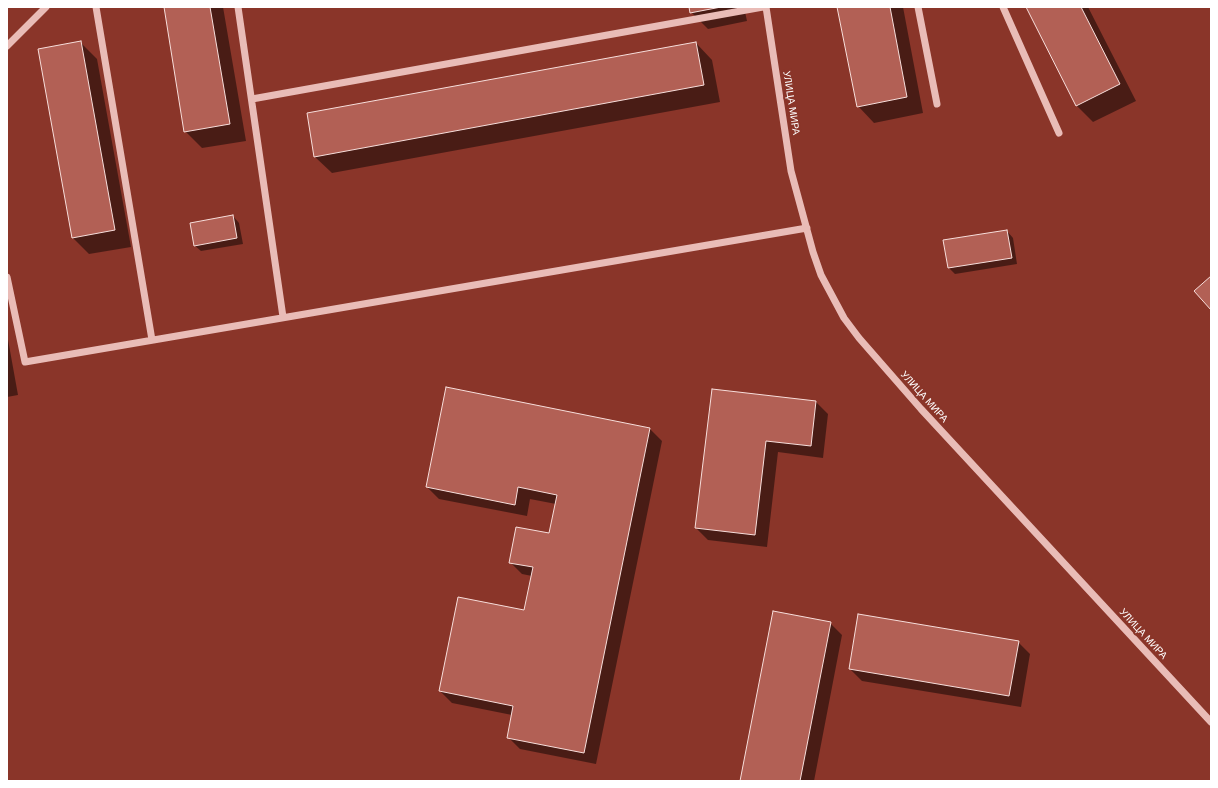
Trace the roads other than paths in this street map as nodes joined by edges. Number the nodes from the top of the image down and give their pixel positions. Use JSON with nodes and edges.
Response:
{"nodes":[{"id":1,"x":46,"y":7,"type":"edge"},
{"id":2,"x":96,"y":7,"type":"edge"},
{"id":3,"x":238,"y":7,"type":"edge"},
{"id":4,"x":764,"y":7,"type":"edge"},
{"id":5,"x":918,"y":7,"type":"edge"},
{"id":6,"x":1003,"y":7,"type":"edge"},
{"id":7,"x":7,"y":46,"type":"edge"},
{"id":8,"x":252,"y":99,"type":"junction"},
{"id":9,"x":937,"y":104,"type":"dead end"},
{"id":10,"x":1059,"y":133,"type":"dead end"},
{"id":11,"x":806,"y":228,"type":"junction"},
{"id":12,"x":7,"y":277,"type":"edge"},
{"id":13,"x":283,"y":317,"type":"junction"},
{"id":14,"x":152,"y":340,"type":"junction"},
{"id":15,"x":1211,"y":722,"type":"edge"}],
"edges":[{"from":1,"to":7,"type":"street"},
{"from":2,"to":14,"type":"street"},
{"from":3,"to":8,"type":"street"},
{"from":4,"to":8,"type":"street"},
{"from":4,"to":11,"type":"street","name":"УЛИЦА МИРА"},
{"from":5,"to":9,"type":"street"},
{"from":6,"to":10,"type":"street"},
{"from":8,"to":13,"type":"street"},
{"from":11,"to":13,"type":"street"},
{"from":11,"to":15,"type":"street","name":"УЛИЦА МИРА"},
{"from":12,"to":14,"type":"street"},
{"from":13,"to":14,"type":"street"}]}
